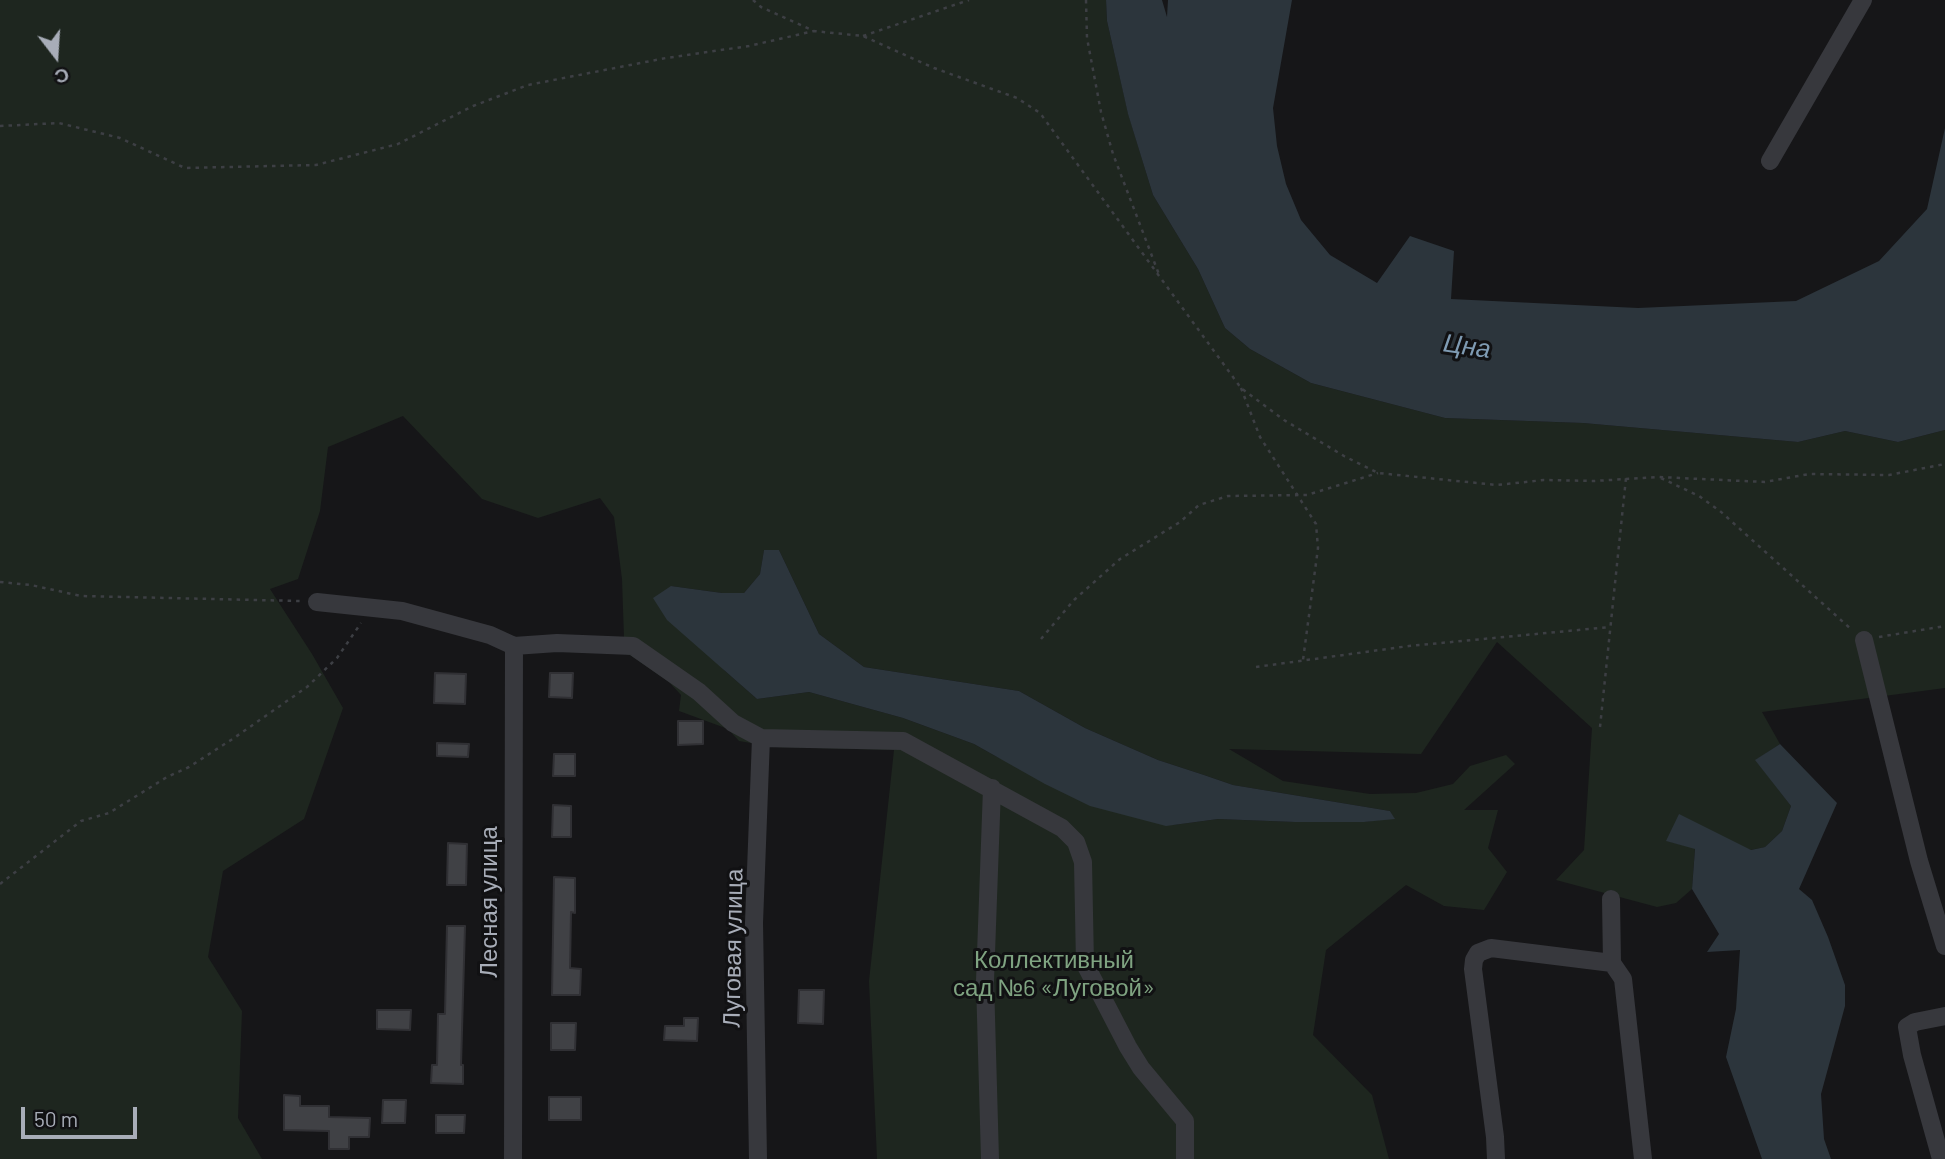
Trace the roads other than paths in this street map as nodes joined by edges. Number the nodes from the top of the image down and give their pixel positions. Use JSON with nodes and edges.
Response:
{"nodes":[{"id":1,"x":1863,"y":0,"type":"edge"},
{"id":2,"x":1770,"y":160,"type":"dead end"},
{"id":3,"x":317,"y":602,"type":"road end"},
{"id":4,"x":1864,"y":640,"type":"road end"},
{"id":5,"x":514,"y":646,"type":"junction"},
{"id":6,"x":761,"y":738,"type":"junction"},
{"id":7,"x":992,"y":788,"type":"junction"},
{"id":8,"x":1611,"y":899,"type":"dead end"},
{"id":9,"x":1945,"y":946,"type":"edge"},
{"id":10,"x":1612,"y":963,"type":"junction"},
{"id":11,"x":1945,"y":1016,"type":"edge"},
{"id":12,"x":513,"y":1159,"type":"edge"},
{"id":13,"x":758,"y":1159,"type":"edge"},
{"id":14,"x":990,"y":1159,"type":"edge"},
{"id":15,"x":1185,"y":1159,"type":"edge"},
{"id":16,"x":1496,"y":1159,"type":"edge"},
{"id":17,"x":1643,"y":1159,"type":"edge"},
{"id":18,"x":1941,"y":1159,"type":"edge"}],
"edges":[{"from":1,"to":2,"type":"street"},
{"from":3,"to":5,"type":"street"},
{"from":4,"to":9,"type":"street"},
{"from":5,"to":6,"type":"street"},
{"from":5,"to":12,"type":"street","name":"Лесная улица"},
{"from":6,"to":7,"type":"street"},
{"from":6,"to":13,"type":"street","name":"Луговая улица"},
{"from":7,"to":14,"type":"street"},
{"from":7,"to":15,"type":"street"},
{"from":8,"to":10,"type":"street"},
{"from":10,"to":16,"type":"street"},
{"from":10,"to":17,"type":"street"},
{"from":11,"to":18,"type":"street"}]}
